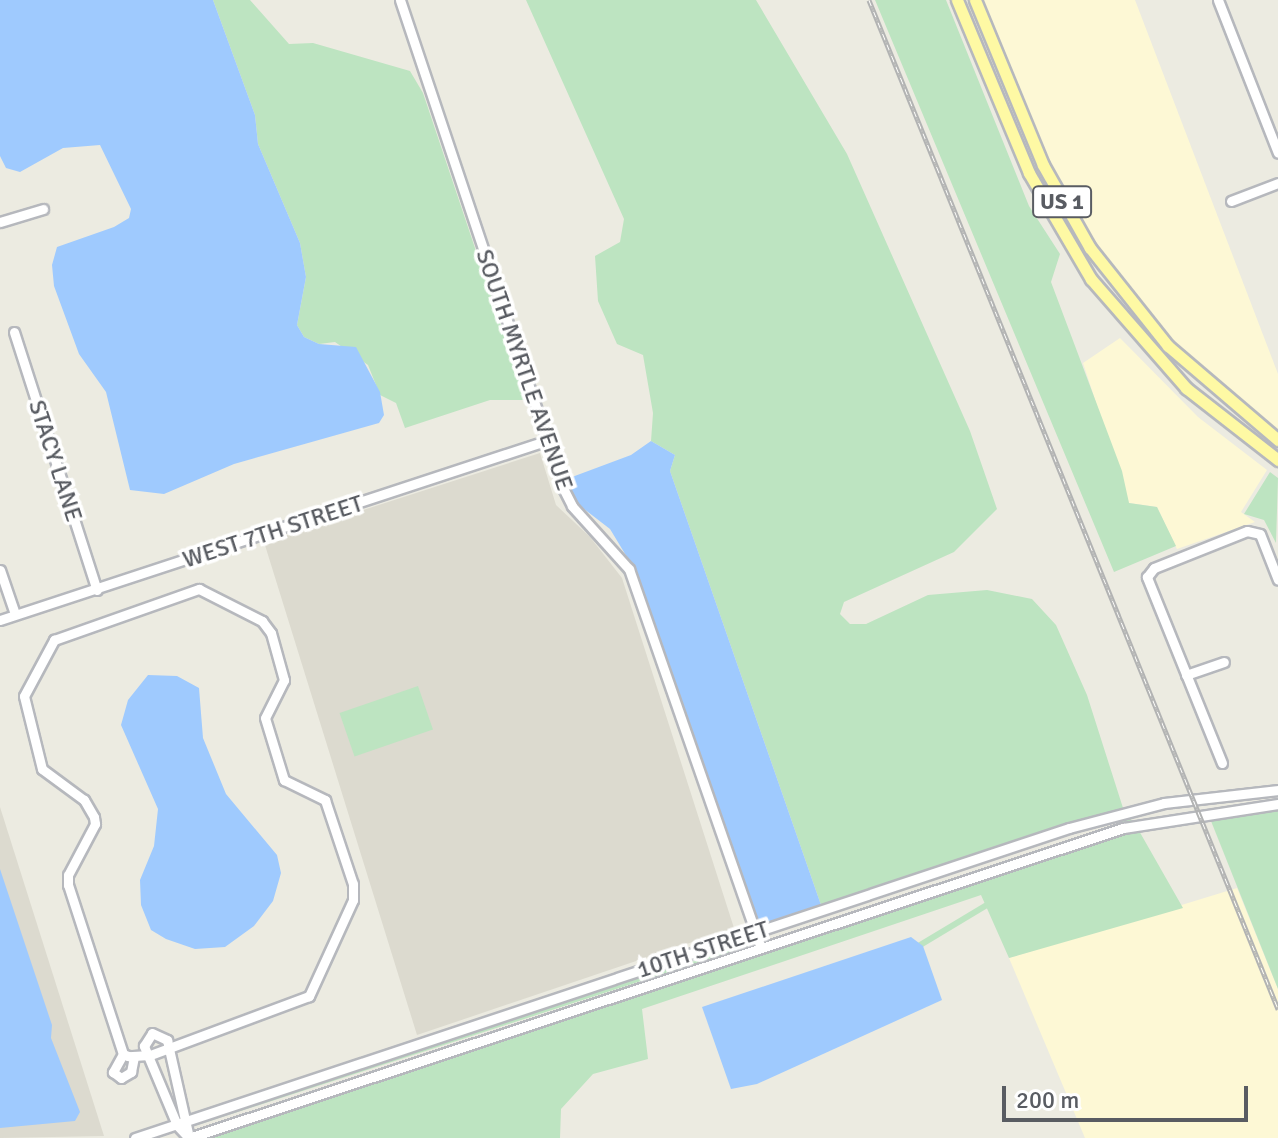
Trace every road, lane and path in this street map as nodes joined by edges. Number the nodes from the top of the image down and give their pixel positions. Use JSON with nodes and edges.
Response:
{"nodes":[{"id":1,"x":400,"y":0,"type":"edge"},
{"id":2,"x":957,"y":0,"type":"edge"},
{"id":3,"x":975,"y":0,"type":"edge"},
{"id":4,"x":1218,"y":0,"type":"edge"},
{"id":5,"x":1020,"y":111,"type":"junction"},
{"id":6,"x":1005,"y":118,"type":"junction"},
{"id":7,"x":1278,"y":153,"type":"edge"},
{"id":8,"x":1278,"y":183,"type":"edge"},
{"id":9,"x":1231,"y":201,"type":"dead end"},
{"id":10,"x":43,"y":209,"type":"dead end"},
{"id":11,"x":0,"y":222,"type":"edge"},
{"id":12,"x":1090,"y":248,"type":"junction"},
{"id":13,"x":1075,"y":255,"type":"junction"},
{"id":14,"x":14,"y":332,"type":"dead end"},
{"id":15,"x":1197,"y":375,"type":"junction"},
{"id":16,"x":1186,"y":388,"type":"junction"},
{"id":17,"x":1240,"y":412,"type":"junction"},
{"id":18,"x":1230,"y":425,"type":"junction"},
{"id":19,"x":1278,"y":440,"type":"edge"},
{"id":20,"x":545,"y":441,"type":"junction"},
{"id":21,"x":1278,"y":460,"type":"edge"},
{"id":22,"x":0,"y":570,"type":"edge"},
{"id":23,"x":1278,"y":580,"type":"edge"},
{"id":24,"x":97,"y":590,"type":"junction"},
{"id":25,"x":15,"y":614,"type":"junction"},
{"id":26,"x":0,"y":620,"type":"edge"},
{"id":27,"x":1224,"y":662,"type":"dead end"},
{"id":28,"x":1186,"y":675,"type":"junction"},
{"id":29,"x":1222,"y":763,"type":"dead end"},
{"id":30,"x":1278,"y":790,"type":"edge"},
{"id":31,"x":1231,"y":794,"type":"junction"},
{"id":32,"x":1278,"y":804,"type":"edge"},
{"id":33,"x":1156,"y":805,"type":"junction"},
{"id":34,"x":1233,"y":809,"type":"junction"},
{"id":35,"x":1161,"y":819,"type":"junction"},
{"id":36,"x":756,"y":933,"type":"junction"},
{"id":37,"x":761,"y":948,"type":"junction"},
{"id":38,"x":170,"y":1048,"type":"junction"},
{"id":39,"x":123,"y":1054,"type":"junction"},
{"id":40,"x":150,"y":1055,"type":"junction"},
{"id":41,"x":134,"y":1057,"type":"junction"},
{"id":42,"x":176,"y":1080,"type":"junction"},
{"id":43,"x":162,"y":1085,"type":"junction"},
{"id":44,"x":188,"y":1121,"type":"junction"},
{"id":45,"x":177,"y":1125,"type":"junction"},
{"id":46,"x":135,"y":1138,"type":"edge"},
{"id":47,"x":189,"y":1138,"type":"edge"}],
"edges":[{"from":1,"to":20,"type":"street","name":"SOUTH MYRTLE AVENUE"},
{"from":2,"to":6,"type":"main road","number":"US 1"},
{"from":3,"to":5,"type":"main road","number":"US 1"},
{"from":4,"to":7,"type":"street"},
{"from":5,"to":6,"type":"street"},
{"from":5,"to":12,"type":"main road","number":"US 1"},
{"from":6,"to":13,"type":"main road","number":"US 1"},
{"from":8,"to":9,"type":"street"},
{"from":10,"to":11,"type":"street"},
{"from":12,"to":13,"type":"street"},
{"from":12,"to":15,"type":"main road","number":"US 1"},
{"from":13,"to":16,"type":"main road","number":"US 1"},
{"from":14,"to":24,"type":"street","name":"STACY LANE"},
{"from":15,"to":16,"type":"street"},
{"from":15,"to":17,"type":"main road","number":"US 1"},
{"from":16,"to":18,"type":"main road","number":"US 1"},
{"from":17,"to":18,"type":"street"},
{"from":17,"to":19,"type":"main road","number":"US 1"},
{"from":18,"to":21,"type":"main road","number":"US 1"},
{"from":20,"to":24,"type":"street","name":"WEST 7TH STREET"},
{"from":20,"to":36,"type":"street","name":"SOUTH MYRTLE AVENUE"},
{"from":22,"to":25,"type":"street"},
{"from":23,"to":28,"type":"street"},
{"from":24,"to":25,"type":"street","name":"WEST 7TH STREET"},
{"from":25,"to":26,"type":"street","name":"WEST 7TH STREET"},
{"from":27,"to":28,"type":"street"},
{"from":28,"to":29,"type":"street"},
{"from":30,"to":31,"type":"street","name":"10TH STREET"},
{"from":31,"to":33,"type":"street","name":"10TH STREET"},
{"from":31,"to":34,"type":"street"},
{"from":32,"to":34,"type":"street","name":"10TH STREET"},
{"from":33,"to":35,"type":"street"},
{"from":33,"to":36,"type":"street","name":"10TH STREET"},
{"from":34,"to":35,"type":"street","name":"10TH STREET"},
{"from":35,"to":37,"type":"street","name":"10TH STREET"},
{"from":36,"to":37,"type":"street","name":"SOUTH MYRTLE AVENUE"},
{"from":36,"to":44,"type":"street","name":"10TH STREET"},
{"from":37,"to":47,"type":"street","name":"10TH STREET"},
{"from":38,"to":39,"type":"street"},
{"from":38,"to":40,"type":"street"},
{"from":38,"to":40,"type":"street"},
{"from":38,"to":42,"type":"street"},
{"from":39,"to":41,"type":"street"},
{"from":39,"to":41,"type":"street"},
{"from":40,"to":41,"type":"street"},
{"from":40,"to":43,"type":"street"},
{"from":42,"to":43,"type":"street"},
{"from":42,"to":44,"type":"street"},
{"from":43,"to":45,"type":"street"},
{"from":44,"to":45,"type":"street","name":"10TH STREET"},
{"from":44,"to":47,"type":"street"},
{"from":45,"to":46,"type":"street","name":"10TH STREET"},
{"from":45,"to":47,"type":"street"}]}
